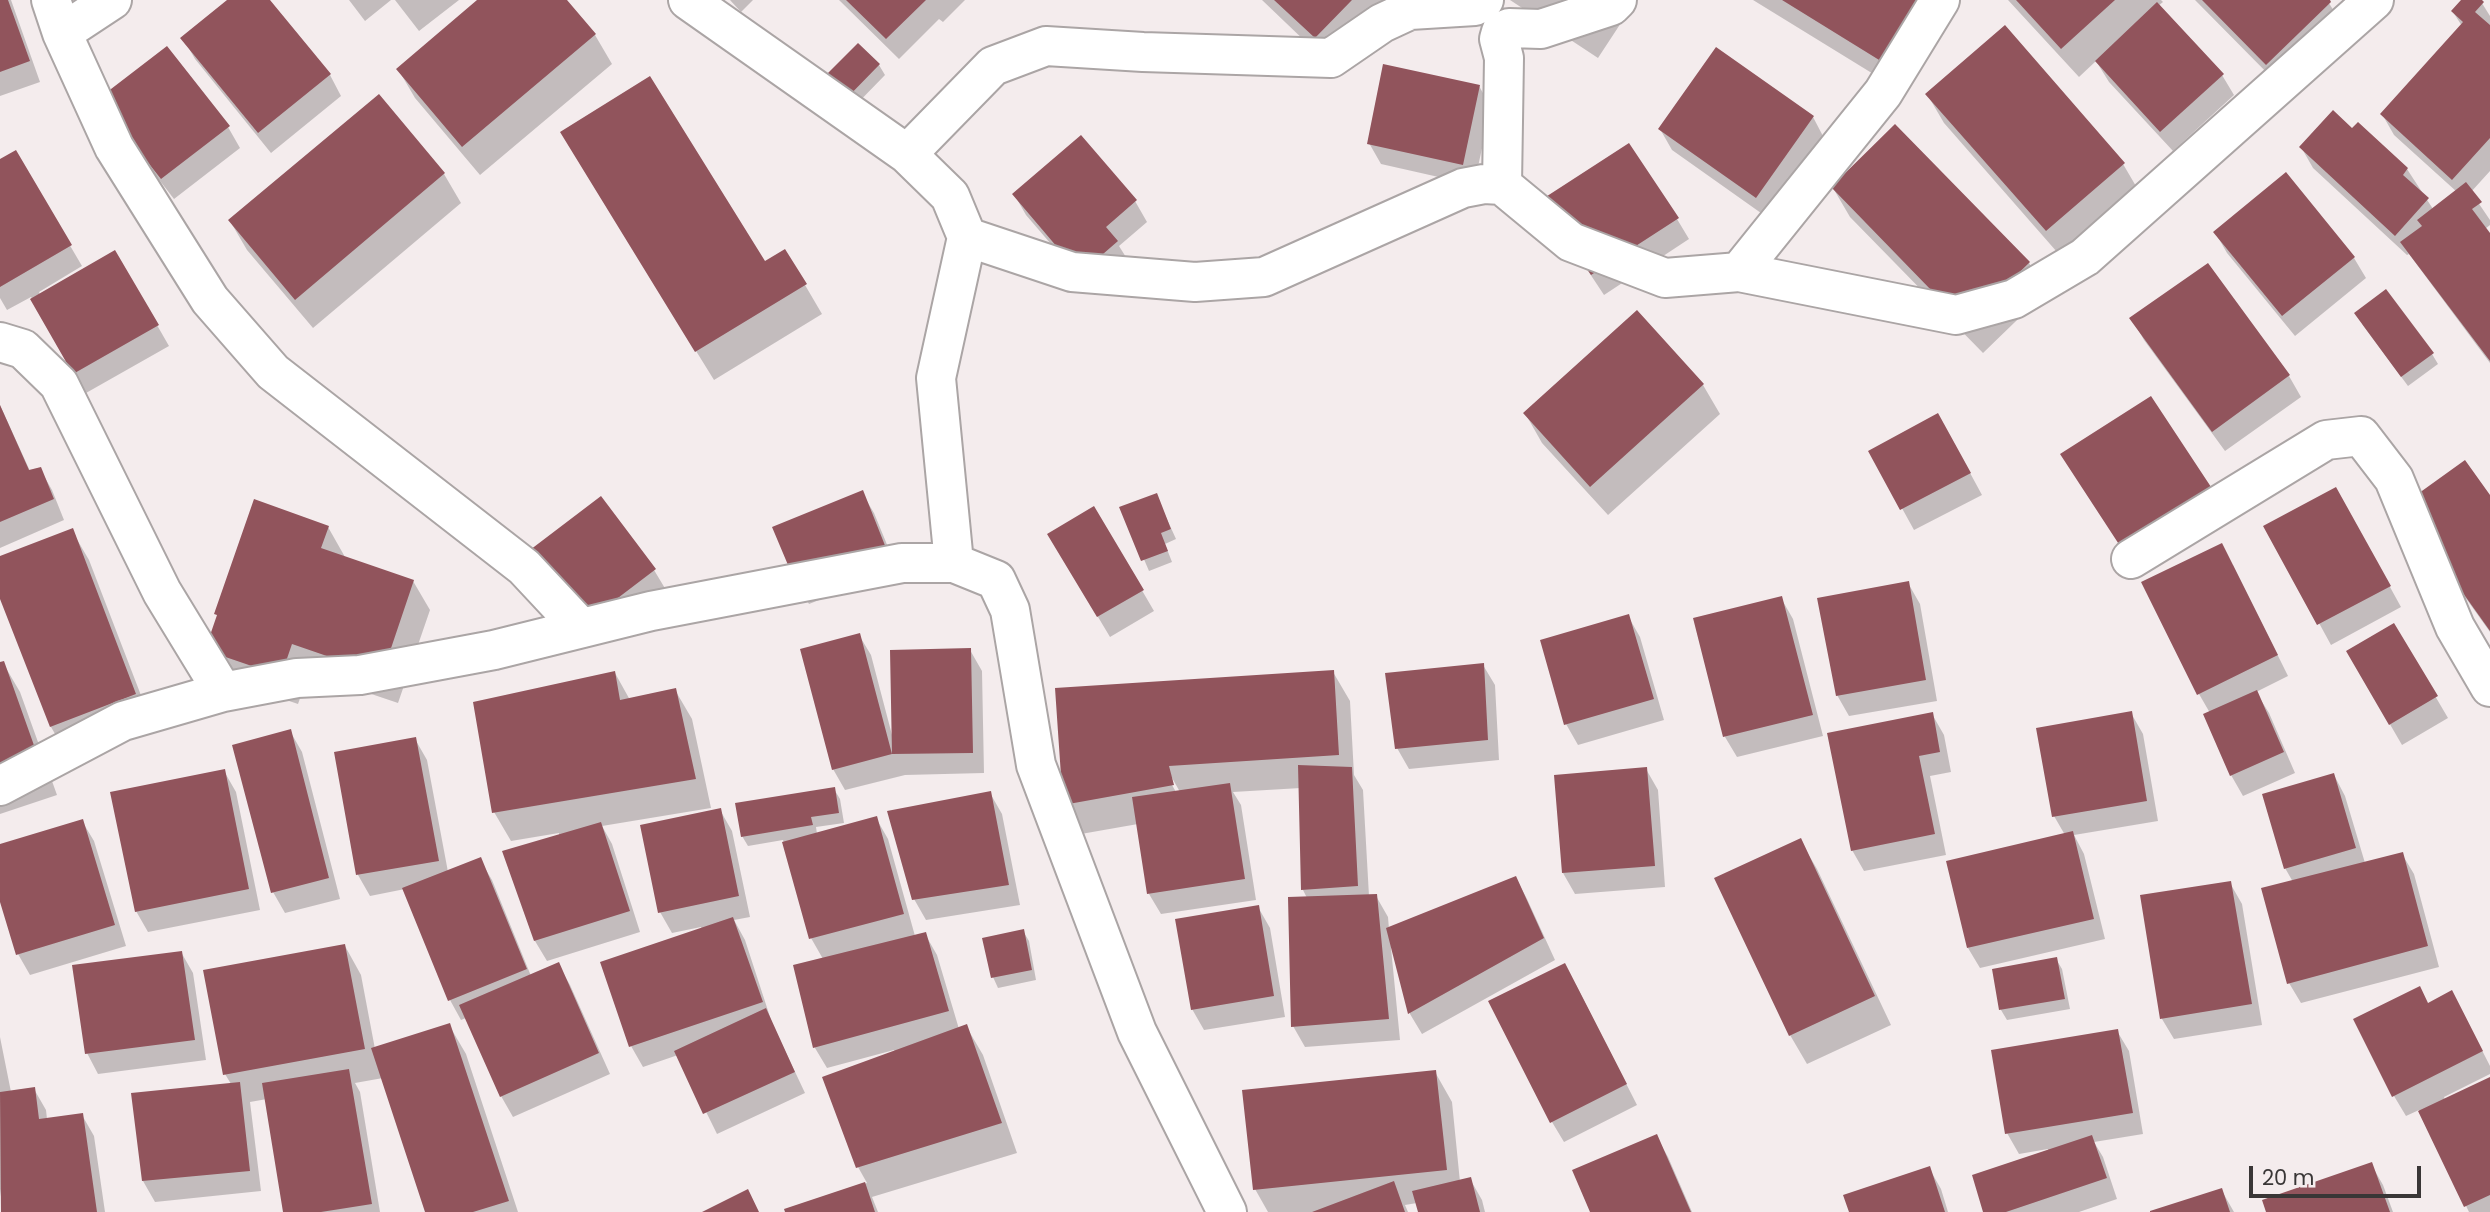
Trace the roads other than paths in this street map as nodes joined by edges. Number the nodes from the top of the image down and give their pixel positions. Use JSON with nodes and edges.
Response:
{"nodes":[{"id":1,"x":112,"y":0,"type":"edge"},
{"id":2,"x":688,"y":0,"type":"edge"},
{"id":3,"x":1484,"y":0,"type":"edge"},
{"id":4,"x":1617,"y":0,"type":"edge"},
{"id":5,"x":1940,"y":0,"type":"edge"},
{"id":6,"x":2374,"y":0,"type":"edge"},
{"id":7,"x":57,"y":17,"type":"edge"},
{"id":8,"x":907,"y":154,"type":"junction"},
{"id":9,"x":1502,"y":185,"type":"junction"},
{"id":10,"x":967,"y":237,"type":"junction"},
{"id":11,"x":1740,"y":272,"type":"junction"},
{"id":12,"x":0,"y":342,"type":"edge"},
{"id":13,"x":2131,"y":559,"type":"dead end"},
{"id":14,"x":954,"y":563,"type":"junction"},
{"id":15,"x":581,"y":628,"type":"junction"},
{"id":16,"x":2490,"y":687,"type":"edge"},
{"id":17,"x":223,"y":692,"type":"junction"},
{"id":18,"x":0,"y":786,"type":"edge"},
{"id":19,"x":1227,"y":1212,"type":"edge"}],
"edges":[{"from":1,"to":7,"type":"street"},
{"from":2,"to":8,"type":"street"},
{"from":3,"to":8,"type":"street"},
{"from":4,"to":9,"type":"street"},
{"from":5,"to":11,"type":"street"},
{"from":6,"to":11,"type":"street"},
{"from":7,"to":15,"type":"street"},
{"from":8,"to":10,"type":"street"},
{"from":9,"to":10,"type":"street"},
{"from":9,"to":11,"type":"street"},
{"from":10,"to":14,"type":"street"},
{"from":12,"to":17,"type":"street"},
{"from":13,"to":16,"type":"street"},
{"from":14,"to":15,"type":"street"},
{"from":14,"to":19,"type":"street"},
{"from":15,"to":17,"type":"street"},
{"from":17,"to":18,"type":"street"}]}
